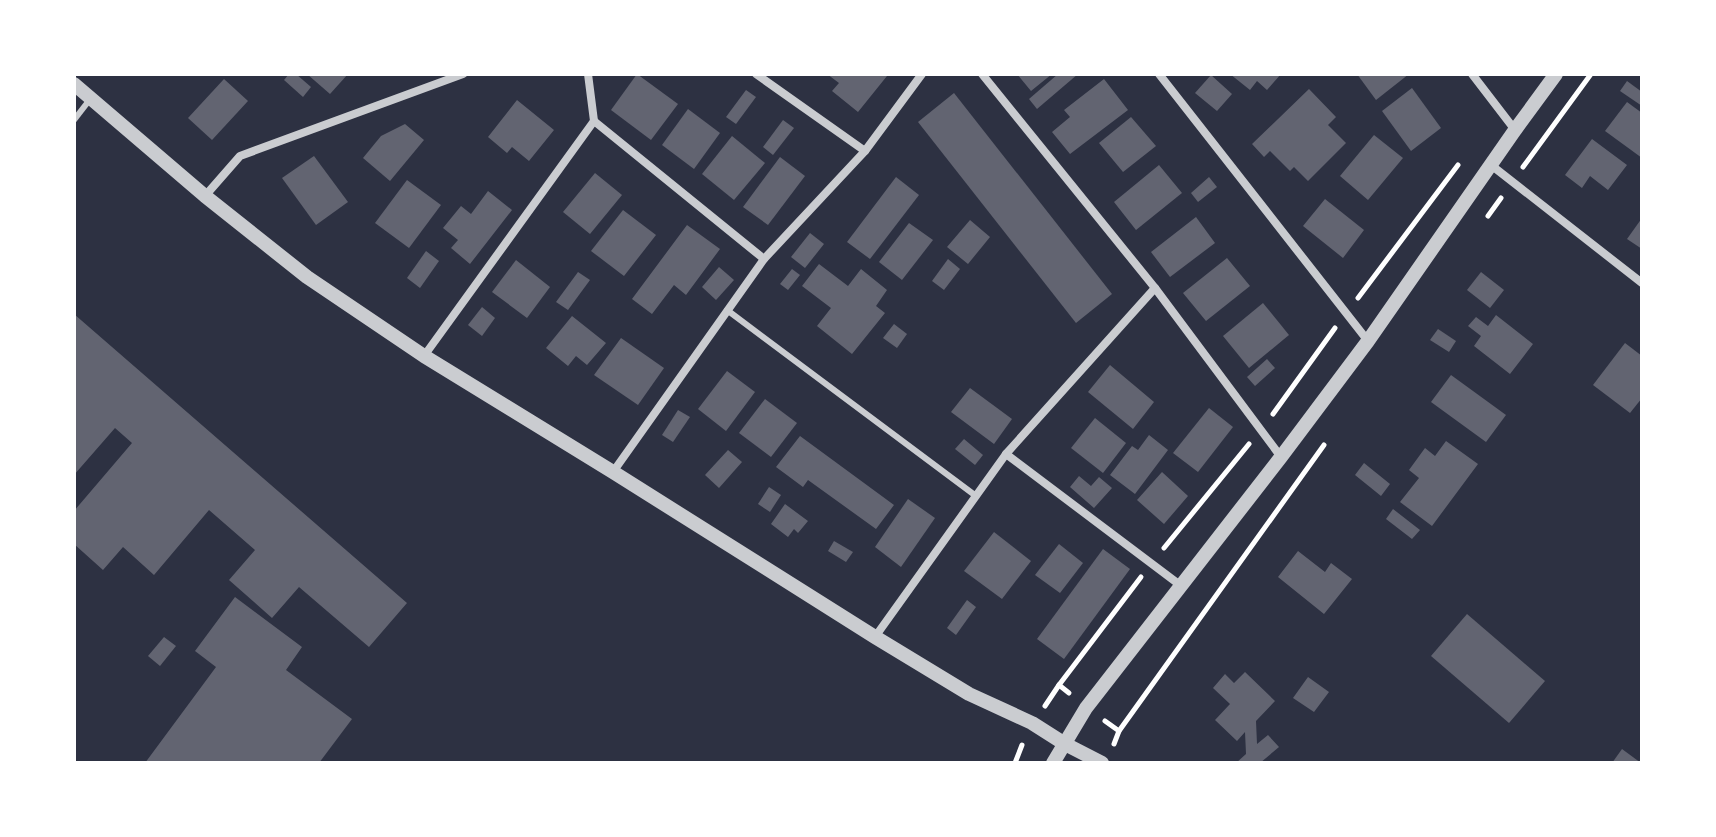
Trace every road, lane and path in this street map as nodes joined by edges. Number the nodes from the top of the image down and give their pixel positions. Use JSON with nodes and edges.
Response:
{"nodes":[{"id":1,"x":463,"y":74,"type":"edge"},
{"id":2,"x":588,"y":74,"type":"edge"},
{"id":3,"x":756,"y":74,"type":"edge"},
{"id":4,"x":922,"y":74,"type":"edge"},
{"id":5,"x":982,"y":74,"type":"edge"},
{"id":6,"x":1159,"y":74,"type":"edge"},
{"id":7,"x":1472,"y":74,"type":"edge"},
{"id":8,"x":1556,"y":74,"type":"edge"},
{"id":9,"x":74,"y":84,"type":"edge"},
{"id":10,"x":91,"y":98,"type":"junction"},
{"id":11,"x":74,"y":120,"type":"edge"},
{"id":12,"x":594,"y":121,"type":"junction"},
{"id":13,"x":1515,"y":130,"type":"junction"},
{"id":14,"x":865,"y":151,"type":"junction"},
{"id":15,"x":1461,"y":160,"type":"dead end"},
{"id":16,"x":1491,"y":165,"type":"junction"},
{"id":17,"x":205,"y":196,"type":"junction"},
{"id":18,"x":764,"y":259,"type":"junction"},
{"id":19,"x":1642,"y":283,"type":"edge"},
{"id":20,"x":1155,"y":288,"type":"junction"},
{"id":21,"x":727,"y":310,"type":"junction"},
{"id":22,"x":1346,"y":313,"type":"junction"},
{"id":23,"x":1368,"y":341,"type":"junction"},
{"id":24,"x":424,"y":356,"type":"junction"},
{"id":25,"x":1261,"y":429,"type":"junction"},
{"id":26,"x":1006,"y":454,"type":"junction"},
{"id":27,"x":1281,"y":457,"type":"junction"},
{"id":28,"x":613,"y":472,"type":"junction"},
{"id":29,"x":976,"y":496,"type":"junction"},
{"id":30,"x":1151,"y":564,"type":"junction"},
{"id":31,"x":1180,"y":585,"type":"junction"},
{"id":32,"x":875,"y":637,"type":"junction"},
{"id":33,"x":1059,"y":685,"type":"dead end"},
{"id":34,"x":1065,"y":744,"type":"junction"},
{"id":35,"x":1053,"y":763,"type":"edge"},
{"id":36,"x":1102,"y":763,"type":"edge"}],
"edges":[{"from":1,"to":17,"type":"street"},
{"from":2,"to":12,"type":"street"},
{"from":3,"to":14,"type":"street"},
{"from":4,"to":14,"type":"street"},
{"from":5,"to":20,"type":"street"},
{"from":6,"to":22,"type":"street"},
{"from":7,"to":13,"type":"street"},
{"from":8,"to":13,"type":"street"},
{"from":9,"to":10,"type":"street"},
{"from":10,"to":11,"type":"lane"},
{"from":10,"to":17,"type":"street"},
{"from":12,"to":18,"type":"street"},
{"from":12,"to":24,"type":"street"},
{"from":13,"to":16,"type":"street"},
{"from":14,"to":18,"type":"street"},
{"from":15,"to":22,"type":"path"},
{"from":16,"to":19,"type":"street"},
{"from":16,"to":23,"type":"street"},
{"from":17,"to":24,"type":"street"},
{"from":18,"to":21,"type":"street"},
{"from":20,"to":25,"type":"street"},
{"from":20,"to":26,"type":"street"},
{"from":21,"to":28,"type":"street"},
{"from":21,"to":29,"type":"lane"},
{"from":22,"to":23,"type":"street"},
{"from":22,"to":25,"type":"path"},
{"from":23,"to":27,"type":"street"},
{"from":24,"to":28,"type":"street"},
{"from":25,"to":27,"type":"street"},
{"from":25,"to":30,"type":"path"},
{"from":26,"to":29,"type":"street"},
{"from":26,"to":30,"type":"street"},
{"from":27,"to":31,"type":"street"},
{"from":28,"to":32,"type":"street"},
{"from":29,"to":32,"type":"street"},
{"from":30,"to":31,"type":"street"},
{"from":30,"to":33,"type":"path"},
{"from":31,"to":34,"type":"street"},
{"from":32,"to":34,"type":"street"},
{"from":34,"to":35,"type":"street"},
{"from":34,"to":36,"type":"street"}]}
